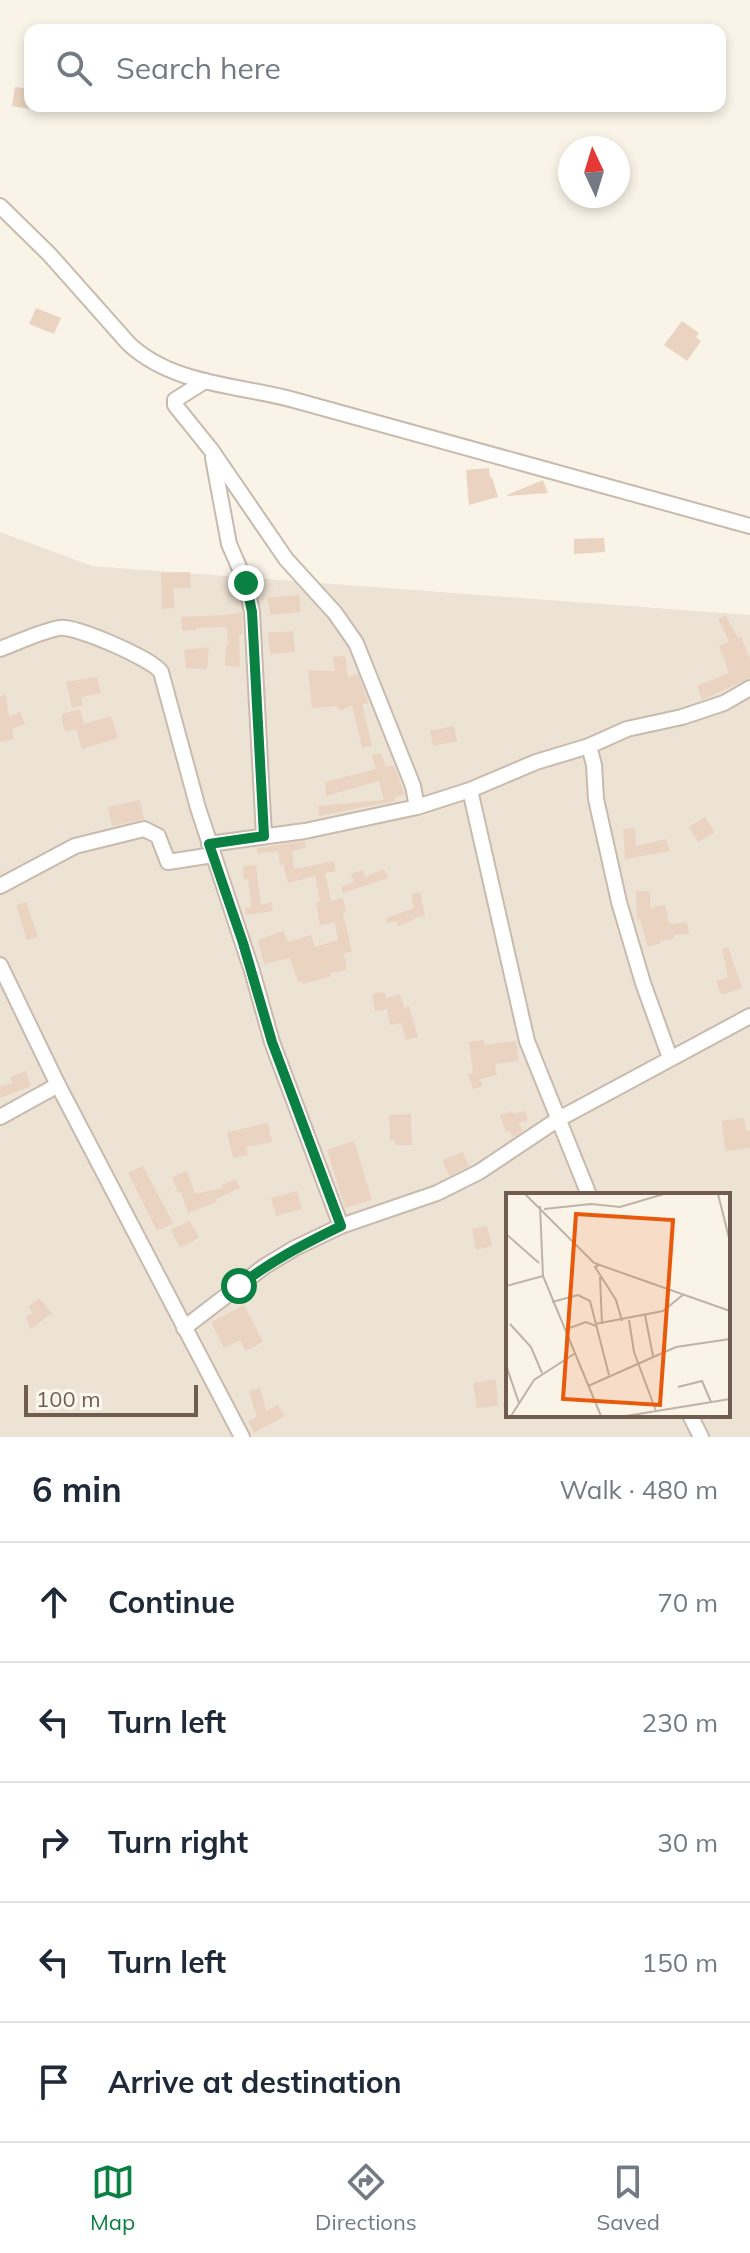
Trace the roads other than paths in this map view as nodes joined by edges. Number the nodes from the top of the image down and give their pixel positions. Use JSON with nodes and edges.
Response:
{"nodes":[{"id":1,"x":0,"y":206,"type":"edge"},
{"id":2,"x":205,"y":381,"type":"junction"},
{"id":3,"x":212,"y":451,"type":"junction"},
{"id":4,"x":750,"y":526,"type":"edge"},
{"id":5,"x":0,"y":649,"type":"edge"},
{"id":6,"x":750,"y":688,"type":"edge"},
{"id":7,"x":589,"y":746,"type":"junction"},
{"id":8,"x":470,"y":790,"type":"junction"},
{"id":9,"x":417,"y":807,"type":"junction"},
{"id":10,"x":264,"y":836,"type":"junction"},
{"id":11,"x":211,"y":850,"type":"junction"},
{"id":12,"x":0,"y":886,"type":"edge"},
{"id":13,"x":0,"y":965,"type":"edge"},
{"id":14,"x":750,"y":1016,"type":"edge"},
{"id":15,"x":670,"y":1058,"type":"junction"},
{"id":16,"x":58,"y":1085,"type":"junction"},
{"id":17,"x":0,"y":1117,"type":"edge"},
{"id":18,"x":557,"y":1120,"type":"junction"},
{"id":19,"x":588,"y":1193,"type":"edge"},
{"id":20,"x":341,"y":1226,"type":"junction"},
{"id":21,"x":184,"y":1328,"type":"junction"},
{"id":22,"x":691,"y":1417,"type":"edge"},
{"id":23,"x":242,"y":1437,"type":"edge"},
{"id":24,"x":701,"y":1437,"type":"edge"}],
"edges":[{"from":1,"to":2,"type":"street"},
{"from":2,"to":3,"type":"street"},
{"from":2,"to":4,"type":"street"},
{"from":3,"to":9,"type":"street"},
{"from":3,"to":10,"type":"street"},
{"from":5,"to":11,"type":"street"},
{"from":6,"to":7,"type":"street"},
{"from":7,"to":8,"type":"street"},
{"from":7,"to":15,"type":"street"},
{"from":8,"to":9,"type":"street"},
{"from":8,"to":18,"type":"street"},
{"from":9,"to":10,"type":"street"},
{"from":10,"to":11,"type":"street"},
{"from":11,"to":12,"type":"street"},
{"from":11,"to":20,"type":"street"},
{"from":13,"to":16,"type":"street"},
{"from":14,"to":15,"type":"street"},
{"from":15,"to":18,"type":"street"},
{"from":16,"to":17,"type":"street"},
{"from":16,"to":21,"type":"street"},
{"from":18,"to":19,"type":"street"},
{"from":18,"to":20,"type":"street"},
{"from":20,"to":21,"type":"street"},
{"from":21,"to":23,"type":"street"},
{"from":22,"to":24,"type":"street"}]}
